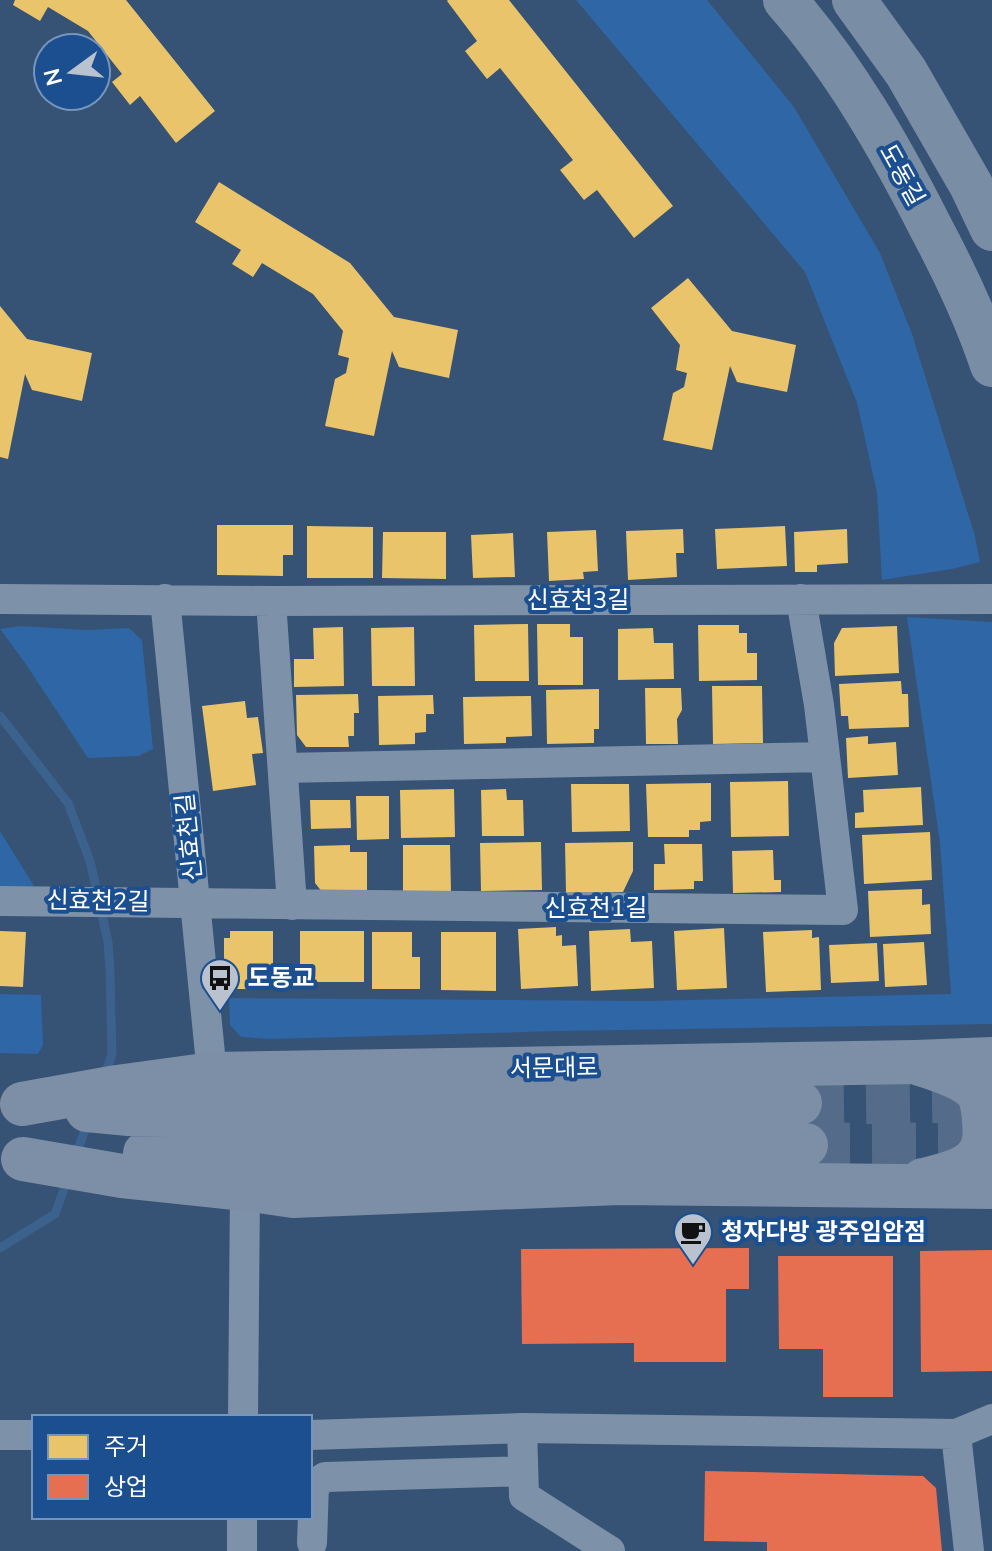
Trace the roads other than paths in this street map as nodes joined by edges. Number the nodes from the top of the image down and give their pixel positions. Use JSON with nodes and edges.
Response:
{"nodes":[{"id":1,"x":785,"y":0,"type":"edge"},
{"id":2,"x":854,"y":0,"type":"edge"},
{"id":3,"x":992,"y":229,"type":"edge"},
{"id":4,"x":992,"y":365,"type":"edge"},
{"id":5,"x":0,"y":599,"type":"edge"},
{"id":6,"x":165,"y":599,"type":"junction"},
{"id":7,"x":801,"y":599,"type":"junction"},
{"id":8,"x":992,"y":599,"type":"edge"},
{"id":9,"x":271,"y":601,"type":"junction"},
{"id":10,"x":825,"y":757,"type":"junction"},
{"id":11,"x":283,"y":768,"type":"junction"},
{"id":12,"x":0,"y":901,"type":"edge"},
{"id":13,"x":195,"y":903,"type":"junction"},
{"id":14,"x":292,"y":905,"type":"junction"},
{"id":15,"x":992,"y":1059,"type":"edge"},
{"id":16,"x":915,"y":1062,"type":"junction"},
{"id":17,"x":212,"y":1074,"type":"junction"},
{"id":18,"x":11,"y":1103,"type":"edge"},
{"id":19,"x":803,"y":1124,"type":"tunnel mouth"},
{"id":20,"x":122,"y":1132,"type":"junction"},
{"id":21,"x":11,"y":1159,"type":"edge"},
{"id":22,"x":894,"y":1187,"type":"junction"},
{"id":23,"x":992,"y":1187,"type":"edge"},
{"id":24,"x":245,"y":1189,"type":"junction"},
{"id":25,"x":243,"y":1415,"type":"edge"},
{"id":26,"x":992,"y":1419,"type":"edge"},
{"id":27,"x":522,"y":1428,"type":"junction"},
{"id":28,"x":956,"y":1434,"type":"junction"},
{"id":29,"x":0,"y":1435,"type":"edge"},
{"id":30,"x":32,"y":1435,"type":"edge"},
{"id":31,"x":312,"y":1435,"type":"edge"},
{"id":32,"x":523,"y":1471,"type":"junction"},
{"id":33,"x":242,"y":1519,"type":"edge"},
{"id":34,"x":312,"y":1543,"type":"dead end"},
{"id":35,"x":242,"y":1551,"type":"edge"},
{"id":36,"x":610,"y":1551,"type":"edge"},
{"id":37,"x":969,"y":1551,"type":"edge"}],
"edges":[{"from":1,"to":4,"type":"main road","name":"도동길"},
{"from":2,"to":3,"type":"main road"},
{"from":5,"to":6,"type":"street"},
{"from":6,"to":9,"type":"street","name":"신효천3길"},
{"from":6,"to":13,"type":"street","name":"신효천길"},
{"from":7,"to":8,"type":"street","name":"신효천3길"},
{"from":7,"to":9,"type":"street","name":"신효천3길"},
{"from":7,"to":10,"type":"street","name":"신효천1길"},
{"from":9,"to":11,"type":"street"},
{"from":10,"to":11,"type":"street"},
{"from":10,"to":14,"type":"street","name":"신효천1길"},
{"from":11,"to":14,"type":"street"},
{"from":12,"to":13,"type":"street","name":"신효천2길"},
{"from":13,"to":14,"type":"street","name":"신효천1길"},
{"from":13,"to":17,"type":"street","name":"신효천길"},
{"from":15,"to":16,"type":"main road","name":"서문대로"},
{"from":16,"to":17,"type":"main road","name":"서문대로"},
{"from":16,"to":22,"type":"main road"},
{"from":17,"to":20,"type":"main road","name":"서문대로"},
{"from":18,"to":20,"type":"main road"},
{"from":19,"to":20,"type":"main road"},
{"from":20,"to":21,"type":"main road"},
{"from":20,"to":24,"type":"main road"},
{"from":22,"to":23,"type":"main road"},
{"from":22,"to":24,"type":"main road"},
{"from":24,"to":25,"type":"street"},
{"from":26,"to":28,"type":"street"},
{"from":27,"to":28,"type":"street"},
{"from":27,"to":31,"type":"street"},
{"from":27,"to":32,"type":"street"},
{"from":28,"to":37,"type":"street"},
{"from":29,"to":30,"type":"street"},
{"from":32,"to":34,"type":"street"},
{"from":32,"to":36,"type":"street"},
{"from":33,"to":35,"type":"street"}]}
